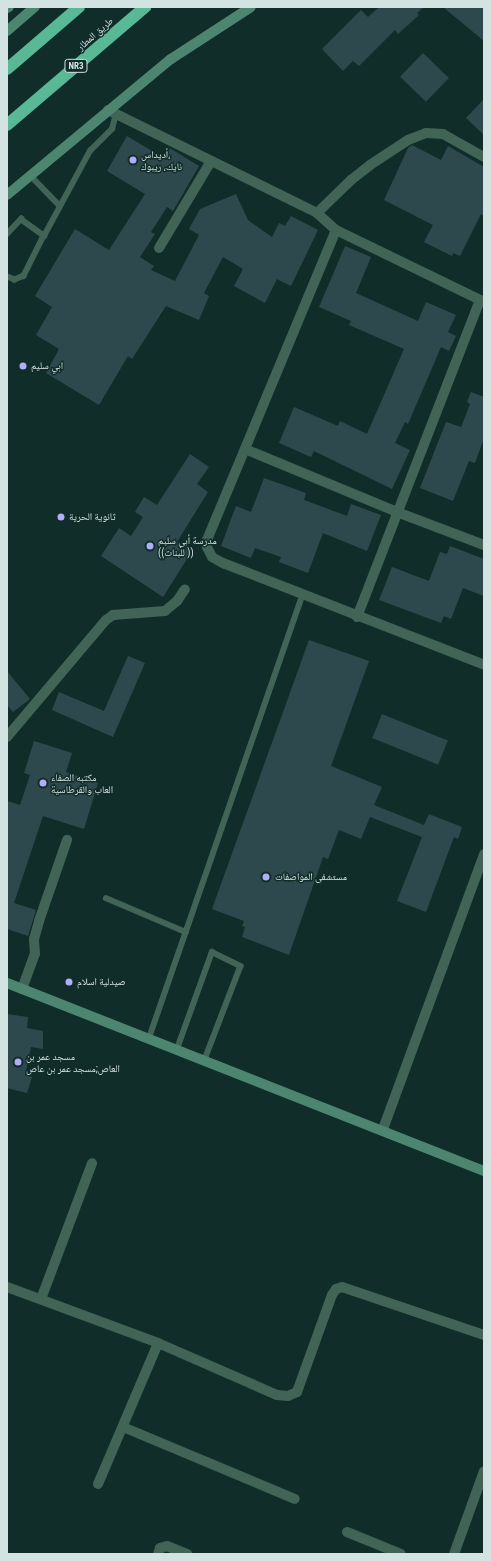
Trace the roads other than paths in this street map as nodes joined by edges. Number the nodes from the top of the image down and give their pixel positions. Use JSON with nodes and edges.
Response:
{"nodes":[{"id":1,"x":36,"y":7,"type":"edge"},
{"id":2,"x":79,"y":7,"type":"edge"},
{"id":3,"x":145,"y":7,"type":"edge"},
{"id":4,"x":251,"y":7,"type":"edge"},
{"id":5,"x":7,"y":31,"type":"edge"},
{"id":6,"x":7,"y":69,"type":"edge"},
{"id":7,"x":112,"y":112,"type":"junction"},
{"id":8,"x":7,"y":125,"type":"edge"},
{"id":9,"x":484,"y":157,"type":"edge"},
{"id":10,"x":211,"y":161,"type":"junction"},
{"id":11,"x":30,"y":175,"type":"junction"},
{"id":12,"x":7,"y":195,"type":"edge"},
{"id":13,"x":60,"y":206,"type":"junction"},
{"id":14,"x":317,"y":213,"type":"junction"},
{"id":15,"x":336,"y":230,"type":"junction"},
{"id":16,"x":7,"y":234,"type":"edge"},
{"id":17,"x":44,"y":236,"type":"junction"},
{"id":18,"x":159,"y":248,"type":"dead end"},
{"id":19,"x":7,"y":276,"type":"edge"},
{"id":20,"x":482,"y":301,"type":"edge"},
{"id":21,"x":245,"y":449,"type":"junction"},
{"id":22,"x":397,"y":512,"type":"junction"},
{"id":23,"x":484,"y":545,"type":"edge"},
{"id":24,"x":185,"y":589,"type":"dead end"},
{"id":25,"x":302,"y":595,"type":"junction"},
{"id":26,"x":357,"y":617,"type":"junction"},
{"id":27,"x":484,"y":665,"type":"edge"},
{"id":28,"x":7,"y":737,"type":"edge"},
{"id":29,"x":67,"y":840,"type":"dead end"},
{"id":30,"x":484,"y":854,"type":"edge"},
{"id":31,"x":106,"y":898,"type":"dead end"},
{"id":32,"x":186,"y":932,"type":"junction"},
{"id":33,"x":7,"y":983,"type":"edge"},
{"id":34,"x":22,"y":989,"type":"junction"},
{"id":35,"x":149,"y":1038,"type":"junction"},
{"id":36,"x":177,"y":1049,"type":"junction"},
{"id":37,"x":205,"y":1060,"type":"junction"},
{"id":38,"x":383,"y":1129,"type":"junction"},
{"id":39,"x":92,"y":1163,"type":"dead end"},
{"id":40,"x":484,"y":1171,"type":"edge"},
{"id":41,"x":7,"y":1287,"type":"edge"},
{"id":42,"x":41,"y":1299,"type":"junction"},
{"id":43,"x":484,"y":1336,"type":"edge"},
{"id":44,"x":158,"y":1343,"type":"junction"},
{"id":45,"x":123,"y":1427,"type":"junction"},
{"id":46,"x":484,"y":1471,"type":"edge"},
{"id":47,"x":98,"y":1484,"type":"dead end"},
{"id":48,"x":296,"y":1499,"type":"dead end"},
{"id":49,"x":347,"y":1532,"type":"dead end"},
{"id":50,"x":158,"y":1554,"type":"edge"},
{"id":51,"x":187,"y":1554,"type":"edge"},
{"id":52,"x":401,"y":1554,"type":"edge"},
{"id":53,"x":454,"y":1554,"type":"edge"}],
"edges":[{"from":1,"to":5,"type":"street"},
{"from":2,"to":6,"type":"highway"},
{"from":3,"to":8,"type":"highway","name":"طريق المطار","number":"NR3"},
{"from":4,"to":7,"type":"street"},
{"from":7,"to":10,"type":"street"},
{"from":7,"to":11,"type":"street"},
{"from":7,"to":13,"type":"lane"},
{"from":9,"to":14,"type":"street"},
{"from":10,"to":14,"type":"street"},
{"from":10,"to":18,"type":"street"},
{"from":11,"to":12,"type":"street"},
{"from":11,"to":13,"type":"lane"},
{"from":13,"to":17,"type":"lane"},
{"from":14,"to":15,"type":"street"},
{"from":15,"to":20,"type":"street"},
{"from":15,"to":21,"type":"street"},
{"from":16,"to":17,"type":"lane"},
{"from":17,"to":19,"type":"lane"},
{"from":20,"to":22,"type":"street"},
{"from":21,"to":22,"type":"street"},
{"from":21,"to":25,"type":"street"},
{"from":22,"to":23,"type":"street"},
{"from":22,"to":26,"type":"street"},
{"from":24,"to":28,"type":"street"},
{"from":25,"to":26,"type":"street"},
{"from":25,"to":32,"type":"lane"},
{"from":26,"to":27,"type":"street"},
{"from":29,"to":34,"type":"street"},
{"from":30,"to":38,"type":"street"},
{"from":31,"to":32,"type":"lane"},
{"from":32,"to":35,"type":"lane"},
{"from":33,"to":34,"type":"street"},
{"from":34,"to":35,"type":"street"},
{"from":35,"to":36,"type":"street"},
{"from":36,"to":37,"type":"street"},
{"from":36,"to":37,"type":"lane"},
{"from":37,"to":38,"type":"street"},
{"from":38,"to":40,"type":"street"},
{"from":39,"to":42,"type":"street"},
{"from":41,"to":42,"type":"street"},
{"from":42,"to":44,"type":"street"},
{"from":43,"to":44,"type":"street"},
{"from":44,"to":45,"type":"street"},
{"from":45,"to":47,"type":"street"},
{"from":45,"to":48,"type":"street"},
{"from":46,"to":53,"type":"street"},
{"from":49,"to":52,"type":"street"},
{"from":50,"to":51,"type":"street"}]}
